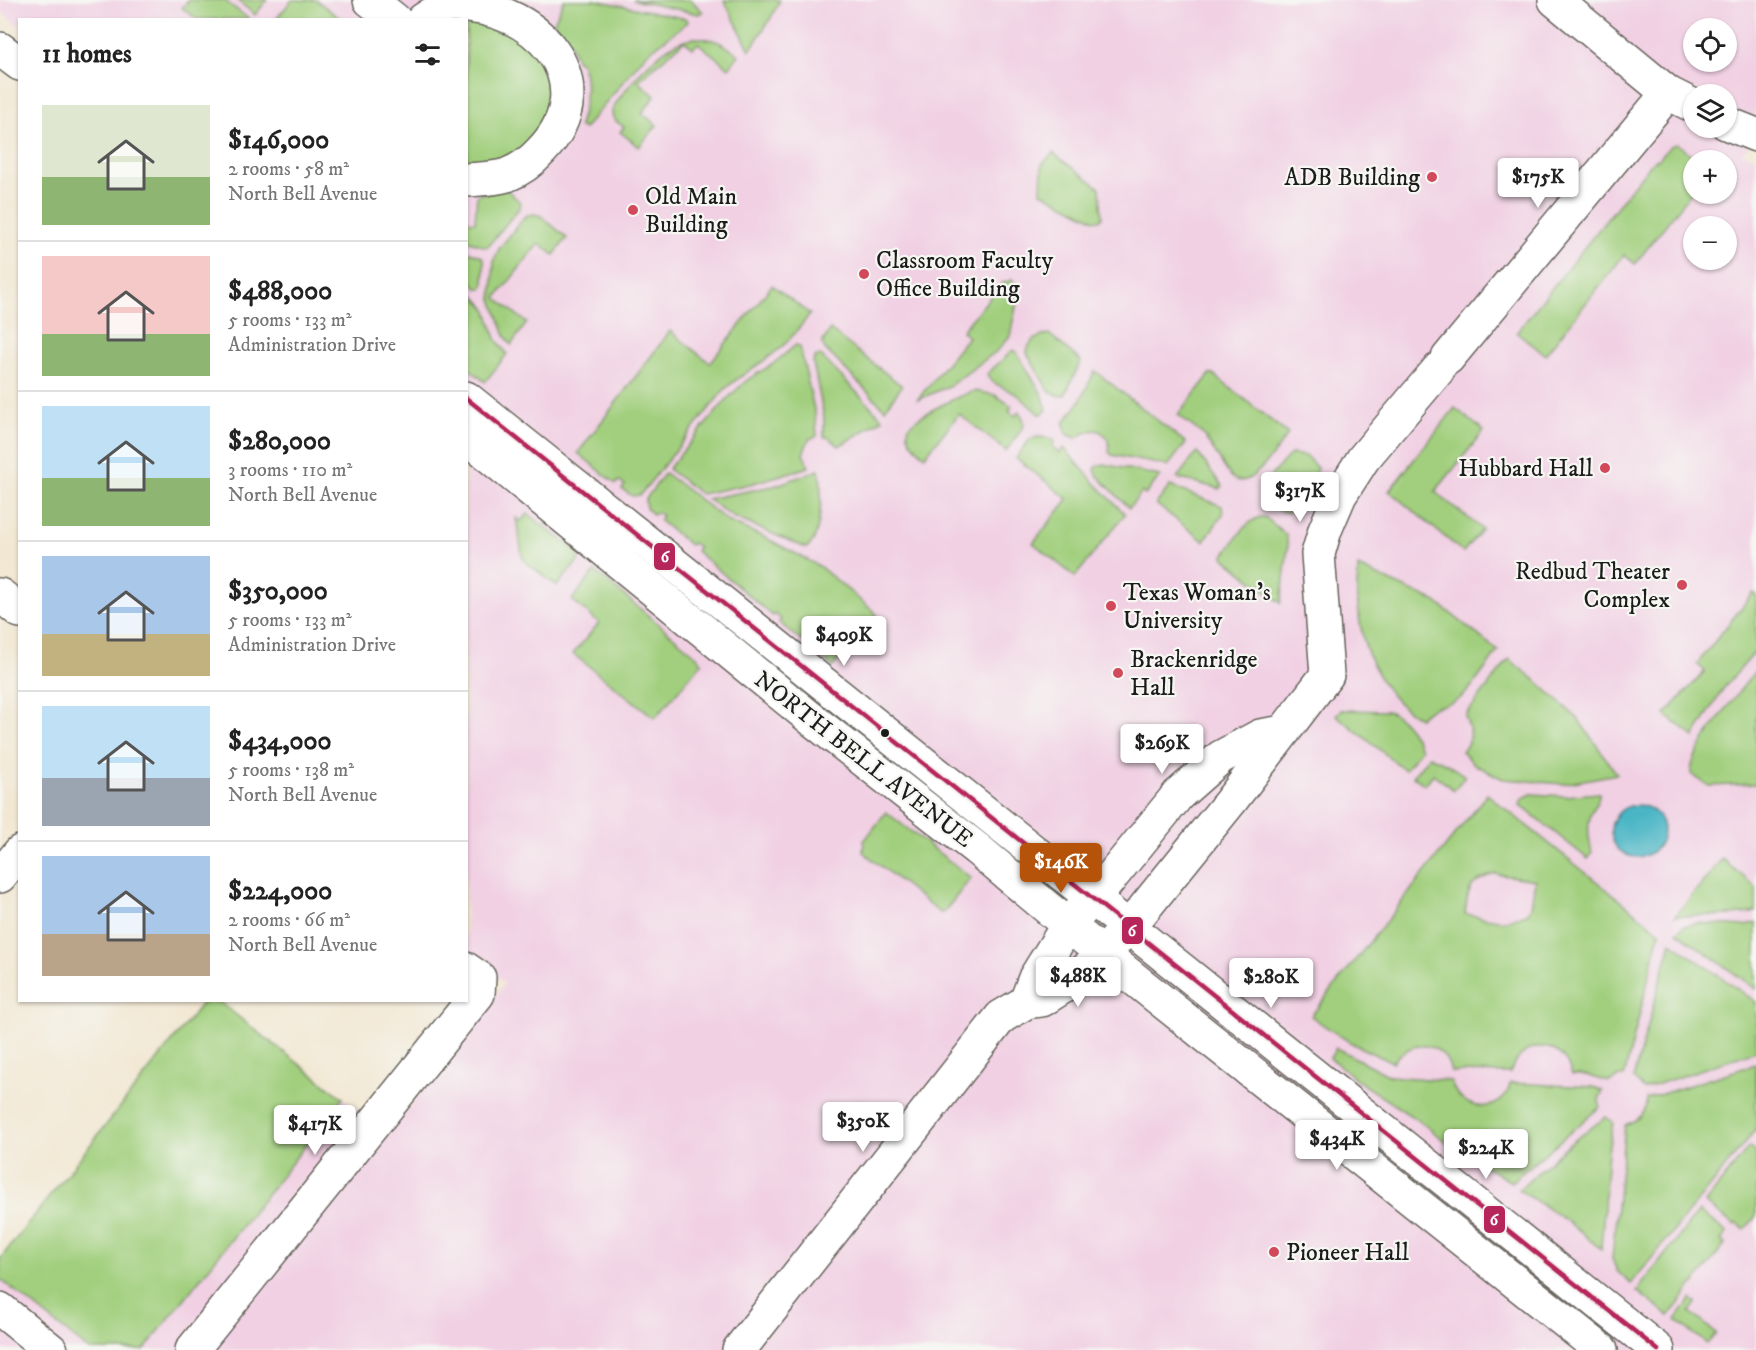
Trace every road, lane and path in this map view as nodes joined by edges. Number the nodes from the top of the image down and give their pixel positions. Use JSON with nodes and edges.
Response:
{"nodes":[{"id":1,"x":370,"y":0,"type":"edge"},
{"id":2,"x":1555,"y":0,"type":"edge"},
{"id":3,"x":392,"y":18,"type":"edge"},
{"id":4,"x":426,"y":18,"type":"edge"},
{"id":5,"x":0,"y":49,"type":"edge"},
{"id":6,"x":18,"y":62,"type":"edge"},
{"id":7,"x":1681,"y":100,"type":"edge"},
{"id":8,"x":1737,"y":127,"type":"edge"},
{"id":9,"x":1756,"y":135,"type":"edge"},
{"id":10,"x":468,"y":180,"type":"edge"},
{"id":11,"x":468,"y":400,"type":"edge"},
{"id":12,"x":468,"y":439,"type":"edge"},
{"id":13,"x":0,"y":595,"type":"edge"},
{"id":14,"x":18,"y":609,"type":"edge"},
{"id":15,"x":1284,"y":732,"type":"junction"},
{"id":16,"x":18,"y":854,"type":"edge"},
{"id":17,"x":0,"y":876,"type":"edge"},
{"id":18,"x":1092,"y":898,"type":"junction"},
{"id":19,"x":1068,"y":925,"type":"junction"},
{"id":20,"x":1128,"y":927,"type":"junction"},
{"id":21,"x":1104,"y":954,"type":"junction"},
{"id":22,"x":456,"y":1002,"type":"edge"},
{"id":23,"x":1026,"y":1002,"type":"junction"},
{"id":24,"x":0,"y":1309,"type":"edge"},
{"id":25,"x":51,"y":1350,"type":"edge"},
{"id":26,"x":192,"y":1350,"type":"edge"},
{"id":27,"x":739,"y":1350,"type":"edge"},
{"id":28,"x":1601,"y":1350,"type":"edge"},
{"id":29,"x":1658,"y":1350,"type":"edge"}],
"edges":[{"from":1,"to":3,"type":"street"},
{"from":2,"to":7,"type":"street"},
{"from":4,"to":10,"type":"street"},
{"from":5,"to":6,"type":"street"},
{"from":7,"to":15,"type":"street"},
{"from":8,"to":9,"type":"street"},
{"from":11,"to":18,"type":"street","name":"NORTH BELL AVENUE"},
{"from":12,"to":19,"type":"street","name":"NORTH BELL AVENUE"},
{"from":13,"to":14,"type":"street"},
{"from":15,"to":18,"type":"street"},
{"from":15,"to":20,"type":"street"},
{"from":16,"to":17,"type":"street"},
{"from":18,"to":19,"type":"street"},
{"from":18,"to":20,"type":"street","name":"NORTH BELL AVENUE"},
{"from":19,"to":21,"type":"street","name":"NORTH BELL AVENUE"},
{"from":19,"to":23,"type":"street"},
{"from":20,"to":21,"type":"street"},
{"from":20,"to":29,"type":"street","name":"NORTH BELL AVENUE"},
{"from":21,"to":23,"type":"street"},
{"from":21,"to":28,"type":"street","name":"NORTH BELL AVENUE"},
{"from":22,"to":26,"type":"street"},
{"from":23,"to":27,"type":"street"},
{"from":24,"to":25,"type":"street"}]}
